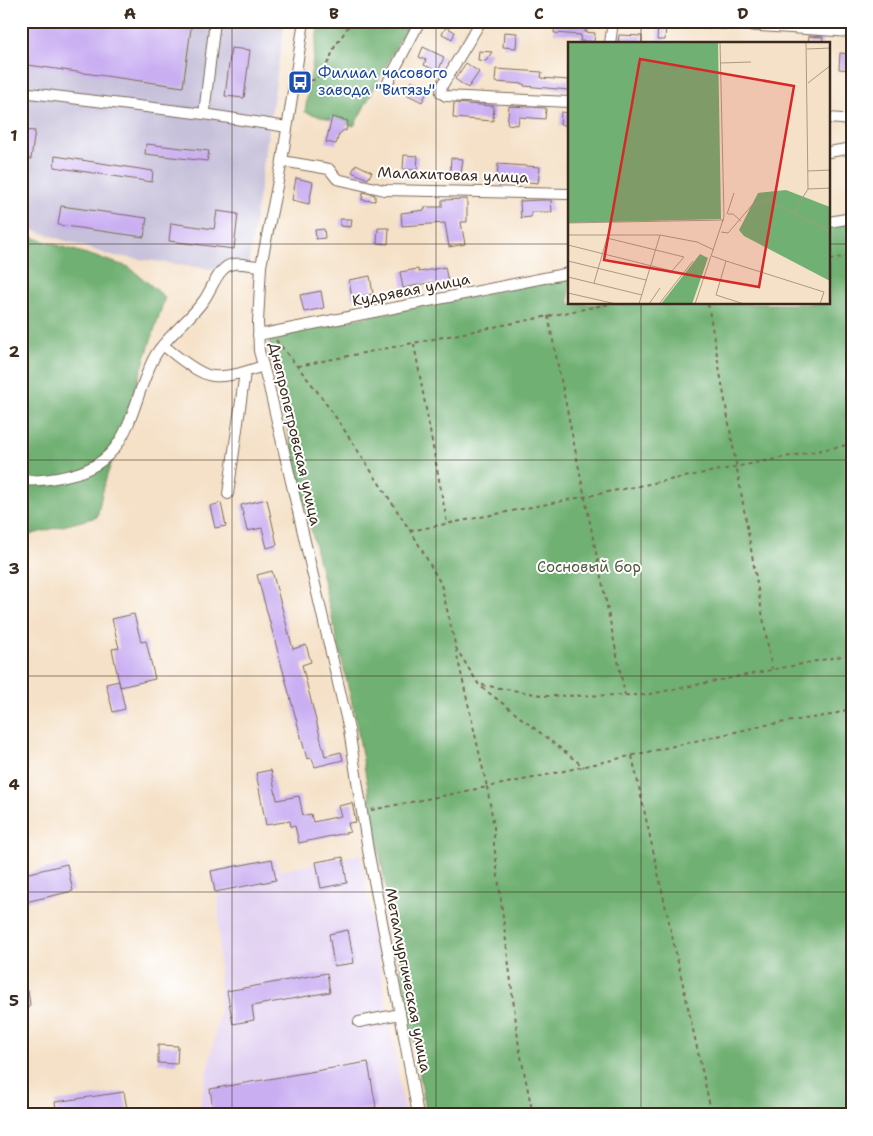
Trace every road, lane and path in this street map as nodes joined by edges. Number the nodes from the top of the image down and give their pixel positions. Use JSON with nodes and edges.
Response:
{"nodes":[{"id":1,"x":215,"y":21,"type":"edge"},
{"id":2,"x":304,"y":21,"type":"edge"},
{"id":3,"x":352,"y":21,"type":"edge"},
{"id":4,"x":420,"y":21,"type":"edge"},
{"id":5,"x":481,"y":21,"type":"edge"},
{"id":6,"x":613,"y":21,"type":"edge"},
{"id":7,"x":683,"y":21,"type":"edge"},
{"id":8,"x":852,"y":32,"type":"edge"},
{"id":9,"x":610,"y":42,"type":"edge"},
{"id":10,"x":388,"y":82,"type":"dead end"},
{"id":11,"x":294,"y":87,"type":"junction"},
{"id":12,"x":21,"y":92,"type":"edge"},
{"id":13,"x":568,"y":102,"type":"edge"},
{"id":14,"x":204,"y":114,"type":"junction"},
{"id":15,"x":830,"y":118,"type":"edge"},
{"id":16,"x":852,"y":120,"type":"edge"},
{"id":17,"x":288,"y":127,"type":"junction"},
{"id":18,"x":852,"y":148,"type":"edge"},
{"id":19,"x":830,"y":152,"type":"edge"},
{"id":20,"x":282,"y":161,"type":"junction"},
{"id":21,"x":568,"y":194,"type":"edge"},
{"id":22,"x":852,"y":218,"type":"edge"},
{"id":23,"x":830,"y":222,"type":"edge"},
{"id":24,"x":852,"y":255,"type":"edge"},
{"id":25,"x":830,"y":260,"type":"edge"},
{"id":26,"x":261,"y":266,"type":"junction"},
{"id":27,"x":568,"y":274,"type":"edge"},
{"id":28,"x":604,"y":305,"type":"edge"},
{"id":29,"x":708,"y":305,"type":"edge"},
{"id":30,"x":548,"y":316,"type":"junction"},
{"id":31,"x":258,"y":335,"type":"junction"},
{"id":32,"x":414,"y":343,"type":"junction"},
{"id":33,"x":163,"y":345,"type":"junction"},
{"id":34,"x":263,"y":366,"type":"junction"},
{"id":35,"x":297,"y":366,"type":"junction"},
{"id":36,"x":245,"y":372,"type":"junction"},
{"id":37,"x":852,"y":444,"type":"edge"},
{"id":38,"x":736,"y":467,"type":"junction"},
{"id":39,"x":21,"y":480,"type":"edge"},
{"id":40,"x":228,"y":494,"type":"dead end"},
{"id":41,"x":585,"y":496,"type":"junction"},
{"id":42,"x":447,"y":524,"type":"junction"},
{"id":43,"x":410,"y":531,"type":"junction"},
{"id":44,"x":456,"y":648,"type":"junction"},
{"id":45,"x":852,"y":654,"type":"edge"},
{"id":46,"x":772,"y":669,"type":"junction"},
{"id":47,"x":479,"y":685,"type":"junction"},
{"id":48,"x":625,"y":695,"type":"junction"},
{"id":49,"x":852,"y":708,"type":"edge"},
{"id":50,"x":632,"y":756,"type":"junction"},
{"id":51,"x":584,"y":767,"type":"junction"},
{"id":52,"x":487,"y":787,"type":"junction"},
{"id":53,"x":362,"y":812,"type":"junction"},
{"id":54,"x":368,"y":850,"type":"joint"},
{"id":55,"x":400,"y":1014,"type":"junction"},
{"id":56,"x":359,"y":1022,"type":"dead end"},
{"id":57,"x":418,"y":1115,"type":"edge"},
{"id":58,"x":533,"y":1115,"type":"edge"},
{"id":59,"x":712,"y":1115,"type":"edge"}],
"edges":[{"from":1,"to":14,"type":"street"},
{"from":2,"to":11,"type":"street","name":"Днепропетровская улица"},
{"from":3,"to":11,"type":"path"},
{"from":4,"to":10,"type":"street"},
{"from":5,"to":13,"type":"street"},
{"from":6,"to":9,"type":"street"},
{"from":7,"to":8,"type":"street"},
{"from":11,"to":17,"type":"street","name":"Днепропетровская улица"},
{"from":12,"to":14,"type":"street"},
{"from":14,"to":17,"type":"street"},
{"from":15,"to":16,"type":"street"},
{"from":17,"to":20,"type":"street","name":"Днепропетровская улица"},
{"from":18,"to":19,"type":"street"},
{"from":20,"to":21,"type":"street","name":"Малахитовая улица"},
{"from":20,"to":26,"type":"street","name":"Днепропетровская улица"},
{"from":22,"to":23,"type":"street"},
{"from":24,"to":25,"type":"path"},
{"from":26,"to":31,"type":"street","name":"Днепропетровская улица"},
{"from":26,"to":33,"type":"street"},
{"from":27,"to":31,"type":"street","name":"Кудрявая улица"},
{"from":28,"to":30,"type":"path"},
{"from":29,"to":38,"type":"path"},
{"from":30,"to":32,"type":"path"},
{"from":30,"to":41,"type":"path"},
{"from":31,"to":34,"type":"street","name":"Днепропетровская улица"},
{"from":31,"to":35,"type":"path"},
{"from":32,"to":35,"type":"path"},
{"from":32,"to":42,"type":"path"},
{"from":33,"to":36,"type":"street"},
{"from":33,"to":39,"type":"street"},
{"from":34,"to":36,"type":"street"},
{"from":34,"to":53,"type":"street","name":"Днепропетровская улица"},
{"from":35,"to":43,"type":"path"},
{"from":36,"to":40,"type":"street"},
{"from":37,"to":38,"type":"path"},
{"from":38,"to":41,"type":"path"},
{"from":38,"to":46,"type":"path"},
{"from":41,"to":42,"type":"path"},
{"from":41,"to":48,"type":"path"},
{"from":42,"to":43,"type":"path"},
{"from":43,"to":44,"type":"path"},
{"from":44,"to":47,"type":"path"},
{"from":44,"to":52,"type":"path"},
{"from":45,"to":46,"type":"path"},
{"from":46,"to":48,"type":"path"},
{"from":47,"to":48,"type":"path"},
{"from":47,"to":51,"type":"path"},
{"from":49,"to":50,"type":"path"},
{"from":50,"to":51,"type":"path"},
{"from":50,"to":59,"type":"path"},
{"from":51,"to":52,"type":"path"},
{"from":52,"to":53,"type":"path"},
{"from":52,"to":58,"type":"path"},
{"from":53,"to":54,"type":"street","name":"Днепропетровская улица"},
{"from":54,"to":55,"type":"street","name":"Металлургическая улица"},
{"from":55,"to":56,"type":"street"},
{"from":55,"to":57,"type":"street","name":"Металлургическая улица"}]}
